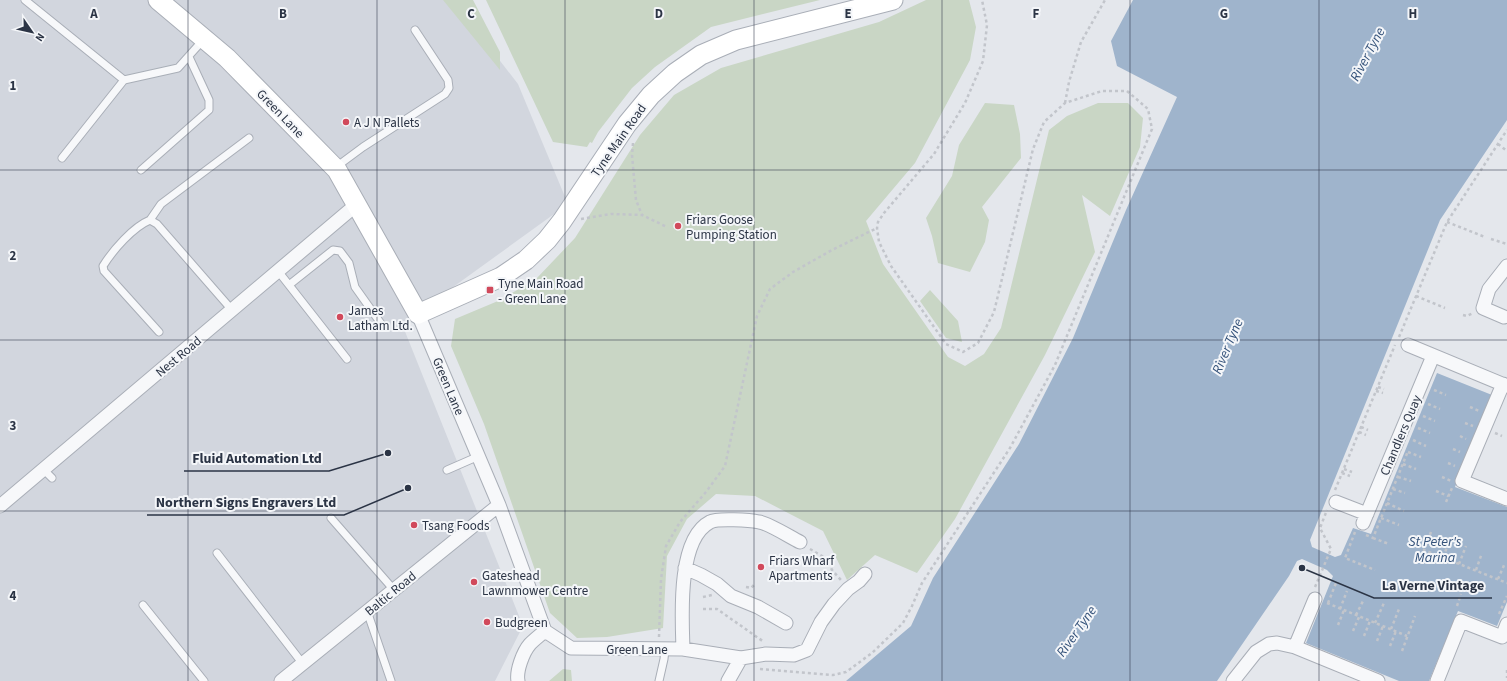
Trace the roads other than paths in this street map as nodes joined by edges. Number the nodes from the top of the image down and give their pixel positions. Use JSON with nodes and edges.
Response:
{"nodes":[{"id":1,"x":24,"y":0,"type":"edge"},
{"id":2,"x":158,"y":0,"type":"edge"},
{"id":3,"x":893,"y":0,"type":"edge"},
{"id":4,"x":415,"y":30,"type":"dead end"},
{"id":5,"x":205,"y":39,"type":"junction"},
{"id":6,"x":189,"y":57,"type":"junction"},
{"id":7,"x":124,"y":80,"type":"junction"},
{"id":8,"x":249,"y":138,"type":"dead end"},
{"id":9,"x":62,"y":158,"type":"dead end"},
{"id":10,"x":334,"y":168,"type":"junction"},
{"id":11,"x":141,"y":170,"type":"dead end"},
{"id":12,"x":356,"y":205,"type":"junction"},
{"id":13,"x":150,"y":220,"type":"junction"},
{"id":14,"x":1507,"y":266,"type":"edge"},
{"id":15,"x":278,"y":271,"type":"junction"},
{"id":16,"x":289,"y":285,"type":"junction"},
{"id":17,"x":232,"y":310,"type":"junction"},
{"id":18,"x":418,"y":314,"type":"junction"},
{"id":19,"x":1504,"y":317,"type":"dead end"},
{"id":20,"x":382,"y":325,"type":"dead end"},
{"id":21,"x":159,"y":332,"type":"dead end"},
{"id":22,"x":1402,"y":343,"type":"road end"},
{"id":23,"x":1433,"y":356,"type":"junction"},
{"id":24,"x":347,"y":359,"type":"dead end"},
{"id":25,"x":1505,"y":385,"type":"edge"},
{"id":26,"x":479,"y":456,"type":"junction"},
{"id":27,"x":447,"y":470,"type":"dead end"},
{"id":28,"x":1507,"y":499,"type":"edge"},
{"id":29,"x":1333,"y":501,"type":"road end"},
{"id":30,"x":500,"y":504,"type":"junction"},
{"id":31,"x":0,"y":506,"type":"edge"},
{"id":32,"x":331,"y":518,"type":"dead end"},
{"id":33,"x":800,"y":542,"type":"road end"},
{"id":34,"x":217,"y":553,"type":"dead end"},
{"id":35,"x":685,"y":568,"type":"junction"},
{"id":36,"x":865,"y":574,"type":"dead end"},
{"id":37,"x":394,"y":590,"type":"junction"},
{"id":38,"x":1322,"y":602,"type":"road end"},
{"id":39,"x":143,"y":605,"type":"dead end"},
{"id":40,"x":367,"y":611,"type":"junction"},
{"id":41,"x":786,"y":623,"type":"dead end"},
{"id":42,"x":1507,"y":624,"type":"edge"},
{"id":43,"x":545,"y":631,"type":"junction"},
{"id":44,"x":1295,"y":647,"type":"junction"},
{"id":45,"x":659,"y":649,"type":"junction"},
{"id":46,"x":683,"y":649,"type":"junction"},
{"id":47,"x":741,"y":658,"type":"junction"},
{"id":48,"x":302,"y":664,"type":"junction"},
{"id":49,"x":204,"y":681,"type":"edge"},
{"id":50,"x":281,"y":681,"type":"edge"},
{"id":51,"x":391,"y":681,"type":"edge"},
{"id":52,"x":518,"y":681,"type":"edge"},
{"id":53,"x":659,"y":681,"type":"edge"},
{"id":54,"x":728,"y":681,"type":"edge"},
{"id":55,"x":1233,"y":681,"type":"edge"},
{"id":56,"x":1378,"y":681,"type":"edge"},
{"id":57,"x":1437,"y":681,"type":"edge"}],
"edges":[{"from":1,"to":7,"type":"lane"},
{"from":2,"to":5,"type":"street","name":"Green Lane"},
{"from":3,"to":18,"type":"street","name":"Tyne Main Road"},
{"from":4,"to":10,"type":"lane"},
{"from":5,"to":6,"type":"lane"},
{"from":5,"to":10,"type":"street","name":"Green Lane"},
{"from":6,"to":7,"type":"lane"},
{"from":6,"to":11,"type":"lane"},
{"from":7,"to":9,"type":"lane"},
{"from":8,"to":13,"type":"lane"},
{"from":10,"to":12,"type":"street","name":"Green Lane"},
{"from":12,"to":15,"type":"street","name":"Nest Road"},
{"from":12,"to":18,"type":"street","name":"Green Lane"},
{"from":13,"to":17,"type":"lane"},
{"from":13,"to":21,"type":"lane"},
{"from":14,"to":19,"type":"street"},
{"from":15,"to":16,"type":"lane"},
{"from":15,"to":17,"type":"street","name":"Nest Road"},
{"from":16,"to":20,"type":"lane"},
{"from":16,"to":24,"type":"lane"},
{"from":17,"to":31,"type":"street","name":"Nest Road"},
{"from":18,"to":26,"type":"street","name":"Green Lane"},
{"from":22,"to":23,"type":"street"},
{"from":23,"to":25,"type":"street"},
{"from":23,"to":29,"type":"street","name":"Chandlers Quay"},
{"from":25,"to":28,"type":"street"},
{"from":26,"to":27,"type":"lane"},
{"from":26,"to":30,"type":"street","name":"Green Lane"},
{"from":30,"to":37,"type":"street","name":"Baltic Road"},
{"from":30,"to":43,"type":"street","name":"Green Lane"},
{"from":32,"to":37,"type":"lane"},
{"from":33,"to":35,"type":"street"},
{"from":34,"to":48,"type":"lane"},
{"from":35,"to":41,"type":"street"},
{"from":35,"to":46,"type":"street"},
{"from":36,"to":47,"type":"street","name":"Green Lane"},
{"from":37,"to":40,"type":"street","name":"Baltic Road"},
{"from":38,"to":44,"type":"street"},
{"from":39,"to":49,"type":"lane"},
{"from":40,"to":48,"type":"street","name":"Baltic Road"},
{"from":40,"to":51,"type":"lane"},
{"from":42,"to":57,"type":"street"},
{"from":43,"to":45,"type":"street","name":"Green Lane"},
{"from":43,"to":52,"type":"street"},
{"from":44,"to":55,"type":"street"},
{"from":44,"to":56,"type":"street"},
{"from":45,"to":46,"type":"street","name":"Green Lane"},
{"from":45,"to":53,"type":"lane"},
{"from":46,"to":47,"type":"street","name":"Green Lane"},
{"from":47,"to":54,"type":"street"},
{"from":48,"to":50,"type":"street","name":"Baltic Road"}]}
